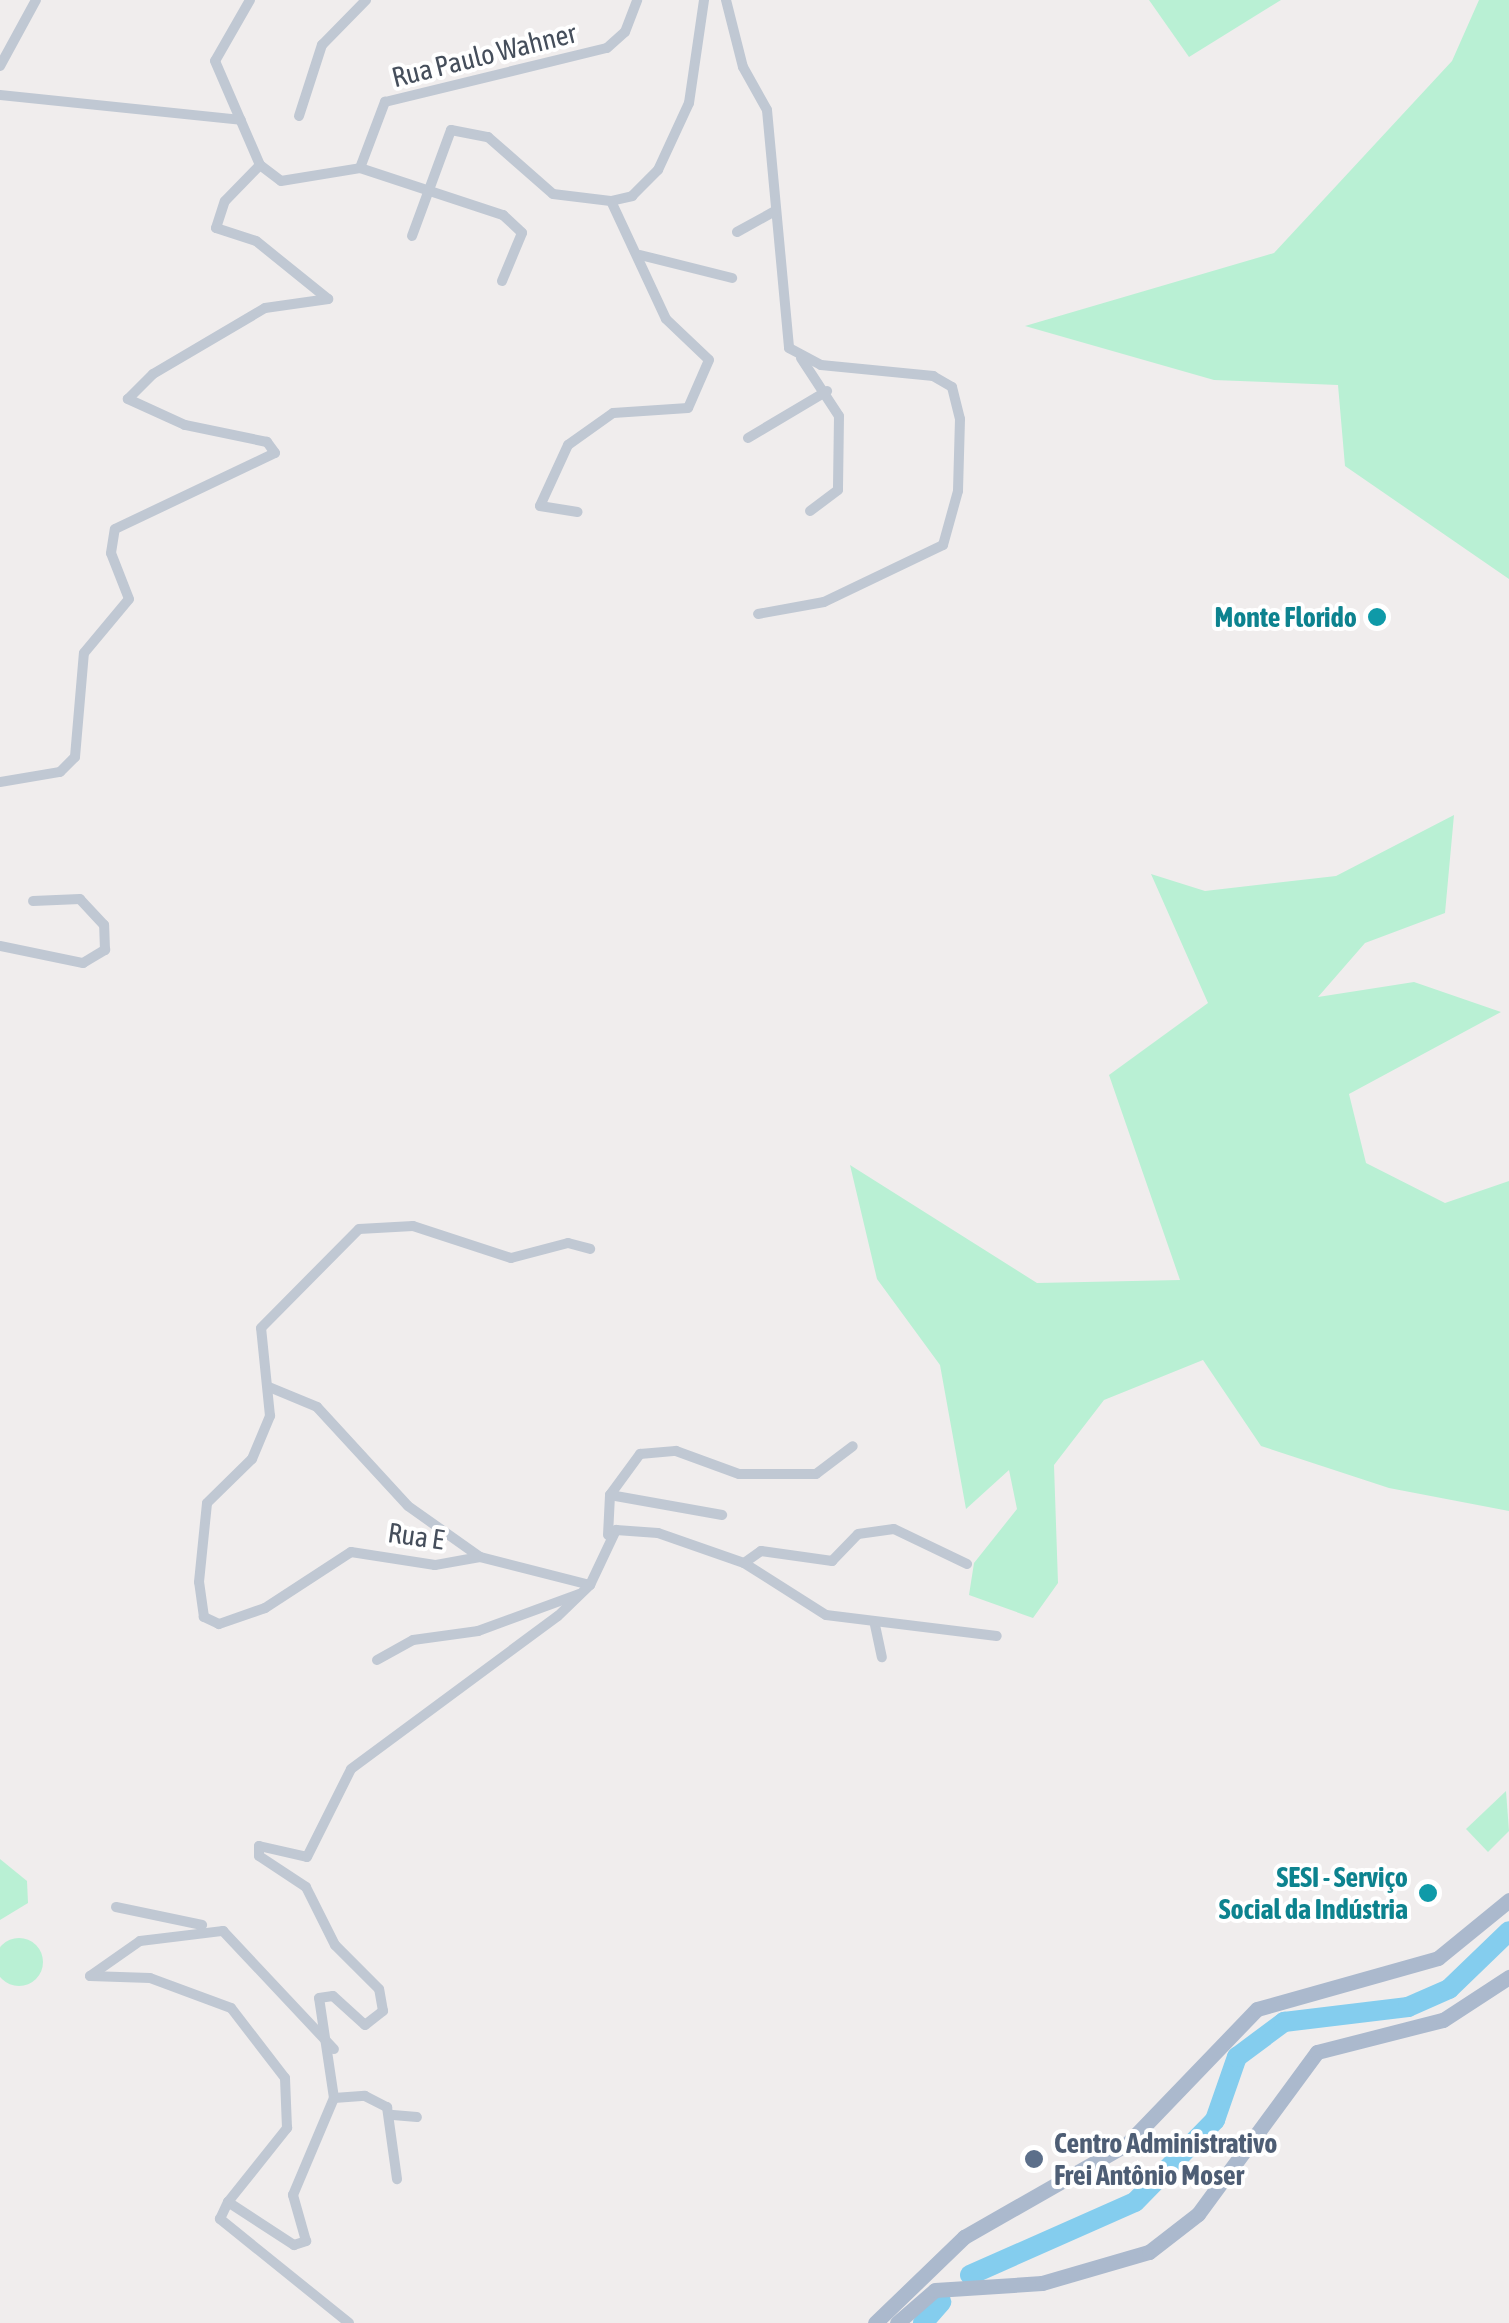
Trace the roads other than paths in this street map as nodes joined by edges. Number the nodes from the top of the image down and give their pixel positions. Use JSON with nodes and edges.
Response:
{"nodes":[{"id":1,"x":36,"y":0,"type":"edge"},
{"id":2,"x":250,"y":0,"type":"edge"},
{"id":3,"x":366,"y":0,"type":"edge"},
{"id":4,"x":637,"y":0,"type":"edge"},
{"id":5,"x":704,"y":0,"type":"edge"},
{"id":6,"x":726,"y":0,"type":"edge"},
{"id":7,"x":0,"y":66,"type":"edge"},
{"id":8,"x":0,"y":95,"type":"edge"},
{"id":9,"x":299,"y":116,"type":"dead end"},
{"id":10,"x":241,"y":120,"type":"junction"},
{"id":11,"x":260,"y":165,"type":"junction"},
{"id":12,"x":360,"y":168,"type":"junction"},
{"id":13,"x":430,"y":186,"type":"junction"},
{"id":14,"x":611,"y":201,"type":"junction"},
{"id":15,"x":776,"y":211,"type":"junction"},
{"id":16,"x":737,"y":232,"type":"dead end"},
{"id":17,"x":412,"y":236,"type":"dead end"},
{"id":18,"x":640,"y":256,"type":"junction"},
{"id":19,"x":732,"y":278,"type":"dead end"},
{"id":20,"x":502,"y":281,"type":"dead end"},
{"id":21,"x":801,"y":358,"type":"junction"},
{"id":22,"x":827,"y":391,"type":"junction"},
{"id":23,"x":748,"y":438,"type":"dead end"},
{"id":24,"x":810,"y":511,"type":"dead end"},
{"id":25,"x":578,"y":512,"type":"dead end"},
{"id":26,"x":758,"y":614,"type":"dead end"},
{"id":27,"x":0,"y":782,"type":"edge"},
{"id":28,"x":34,"y":901,"type":"dead end"},
{"id":29,"x":0,"y":946,"type":"edge"},
{"id":30,"x":590,"y":1249,"type":"dead end"},
{"id":31,"x":269,"y":1387,"type":"junction"},
{"id":32,"x":853,"y":1446,"type":"dead end"},
{"id":33,"x":610,"y":1496,"type":"junction"},
{"id":34,"x":722,"y":1515,"type":"dead end"},
{"id":35,"x":608,"y":1535,"type":"junction"},
{"id":36,"x":480,"y":1557,"type":"junction"},
{"id":37,"x":744,"y":1564,"type":"junction"},
{"id":38,"x":967,"y":1564,"type":"dead end"},
{"id":39,"x":587,"y":1588,"type":"junction"},
{"id":40,"x":875,"y":1625,"type":"junction"},
{"id":41,"x":997,"y":1636,"type":"dead end"},
{"id":42,"x":882,"y":1657,"type":"dead end"},
{"id":43,"x":377,"y":1660,"type":"dead end"},
{"id":44,"x":1509,"y":1900,"type":"edge"},
{"id":45,"x":116,"y":1907,"type":"dead end"},
{"id":46,"x":207,"y":1928,"type":"junction"},
{"id":47,"x":1509,"y":1977,"type":"edge"},
{"id":48,"x":334,"y":2049,"type":"junction"},
{"id":49,"x":334,"y":2098,"type":"junction"},
{"id":50,"x":393,"y":2115,"type":"junction"},
{"id":51,"x":417,"y":2117,"type":"dead end"},
{"id":52,"x":396,"y":2179,"type":"dead end"},
{"id":53,"x":228,"y":2202,"type":"junction"},
{"id":54,"x":348,"y":2323,"type":"edge"},
{"id":55,"x":874,"y":2323,"type":"edge"},
{"id":56,"x":896,"y":2323,"type":"edge"}],
"edges":[{"from":1,"to":7,"type":"street"},
{"from":2,"to":10,"type":"street"},
{"from":3,"to":9,"type":"street"},
{"from":4,"to":12,"type":"street","name":"Rua Paulo Wahner"},
{"from":5,"to":14,"type":"street"},
{"from":6,"to":15,"type":"street"},
{"from":8,"to":10,"type":"street"},
{"from":10,"to":11,"type":"street"},
{"from":11,"to":12,"type":"street"},
{"from":11,"to":27,"type":"street"},
{"from":12,"to":13,"type":"street"},
{"from":13,"to":14,"type":"street"},
{"from":13,"to":17,"type":"street"},
{"from":13,"to":20,"type":"street"},
{"from":14,"to":18,"type":"street"},
{"from":15,"to":16,"type":"street"},
{"from":15,"to":21,"type":"street"},
{"from":18,"to":19,"type":"street"},
{"from":18,"to":25,"type":"street"},
{"from":21,"to":22,"type":"street"},
{"from":21,"to":26,"type":"street"},
{"from":22,"to":23,"type":"street"},
{"from":22,"to":24,"type":"street"},
{"from":28,"to":29,"type":"street"},
{"from":30,"to":31,"type":"street"},
{"from":31,"to":36,"type":"street"},
{"from":31,"to":36,"type":"street","name":"Rua E"},
{"from":32,"to":33,"type":"street"},
{"from":33,"to":34,"type":"street"},
{"from":33,"to":35,"type":"street"},
{"from":35,"to":37,"type":"street"},
{"from":35,"to":39,"type":"street"},
{"from":36,"to":39,"type":"street","name":"Rua E"},
{"from":37,"to":38,"type":"street"},
{"from":37,"to":40,"type":"street"},
{"from":39,"to":43,"type":"street"},
{"from":39,"to":48,"type":"street"},
{"from":40,"to":41,"type":"street"},
{"from":40,"to":42,"type":"street"},
{"from":44,"to":55,"type":"main road"},
{"from":45,"to":46,"type":"street"},
{"from":46,"to":48,"type":"street"},
{"from":46,"to":53,"type":"street"},
{"from":47,"to":56,"type":"main road"},
{"from":48,"to":49,"type":"street"},
{"from":49,"to":50,"type":"street"},
{"from":49,"to":53,"type":"street"},
{"from":50,"to":51,"type":"street"},
{"from":50,"to":52,"type":"street"},
{"from":53,"to":54,"type":"street"}]}
